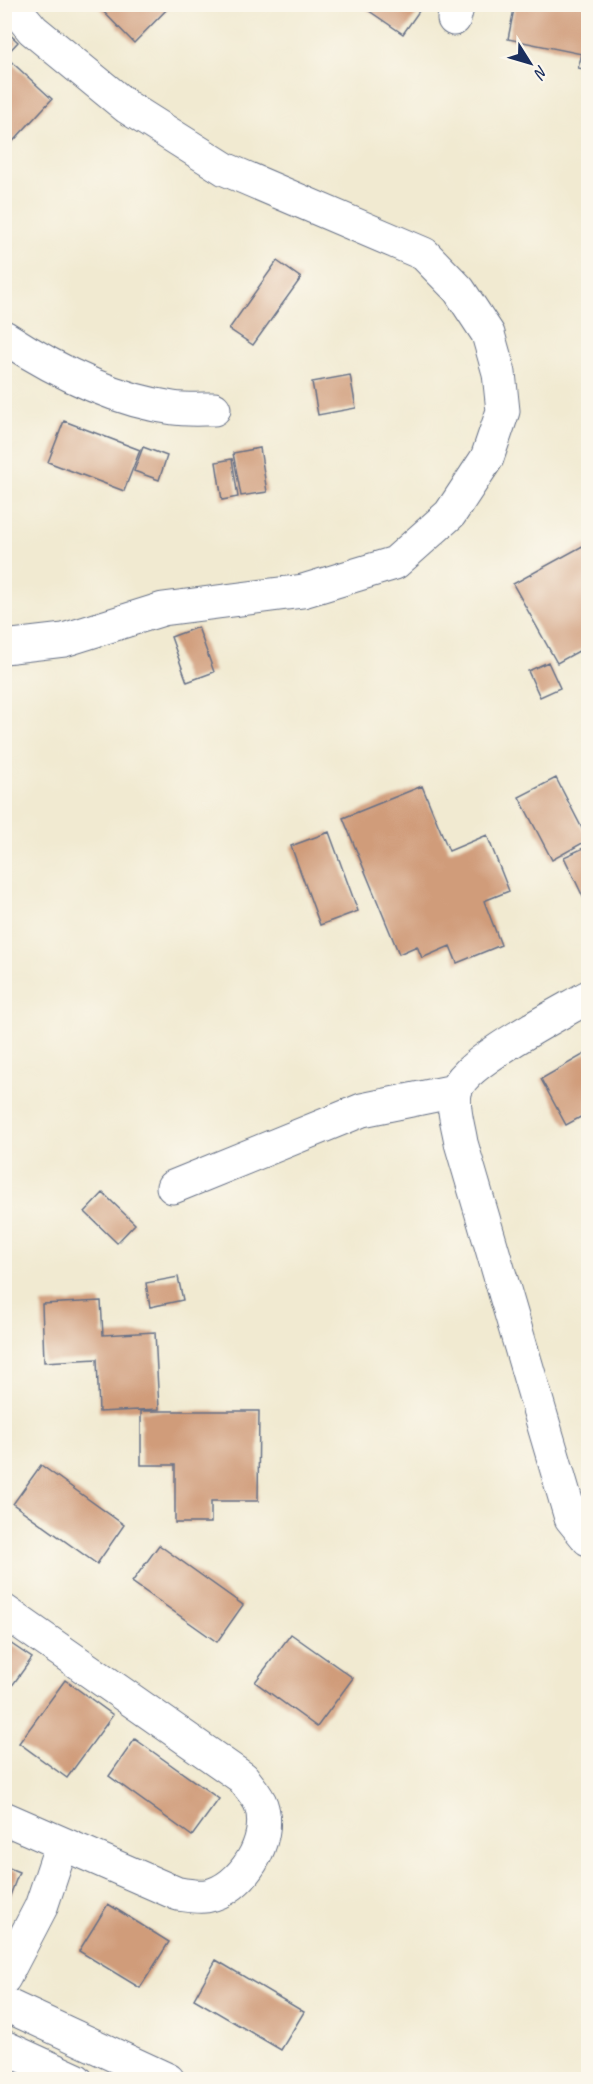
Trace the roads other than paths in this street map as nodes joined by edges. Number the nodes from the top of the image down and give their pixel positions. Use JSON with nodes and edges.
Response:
{"nodes":[{"id":1,"x":11,"y":4,"type":"edge"},
{"id":2,"x":4,"y":337,"type":"edge"},
{"id":3,"x":214,"y":409,"type":"dead end"},
{"id":4,"x":4,"y":647,"type":"edge"},
{"id":5,"x":588,"y":997,"type":"edge"},
{"id":6,"x":455,"y":1090,"type":"junction"},
{"id":7,"x":173,"y":1187,"type":"dead end"},
{"id":8,"x":588,"y":1539,"type":"edge"},
{"id":9,"x":4,"y":1611,"type":"edge"},
{"id":10,"x":4,"y":1818,"type":"edge"},
{"id":11,"x":62,"y":1844,"type":"junction"},
{"id":12,"x":4,"y":1978,"type":"edge"},
{"id":13,"x":4,"y":2004,"type":"edge"},
{"id":14,"x":4,"y":2047,"type":"edge"},
{"id":15,"x":76,"y":2079,"type":"edge"},
{"id":16,"x":168,"y":2079,"type":"edge"}],
"edges":[{"from":1,"to":4,"type":"street"},
{"from":2,"to":3,"type":"street"},
{"from":5,"to":6,"type":"street"},
{"from":6,"to":7,"type":"street"},
{"from":6,"to":8,"type":"street"},
{"from":9,"to":11,"type":"street"},
{"from":10,"to":11,"type":"street"},
{"from":11,"to":12,"type":"street"},
{"from":13,"to":16,"type":"street"},
{"from":14,"to":15,"type":"street"}]}
